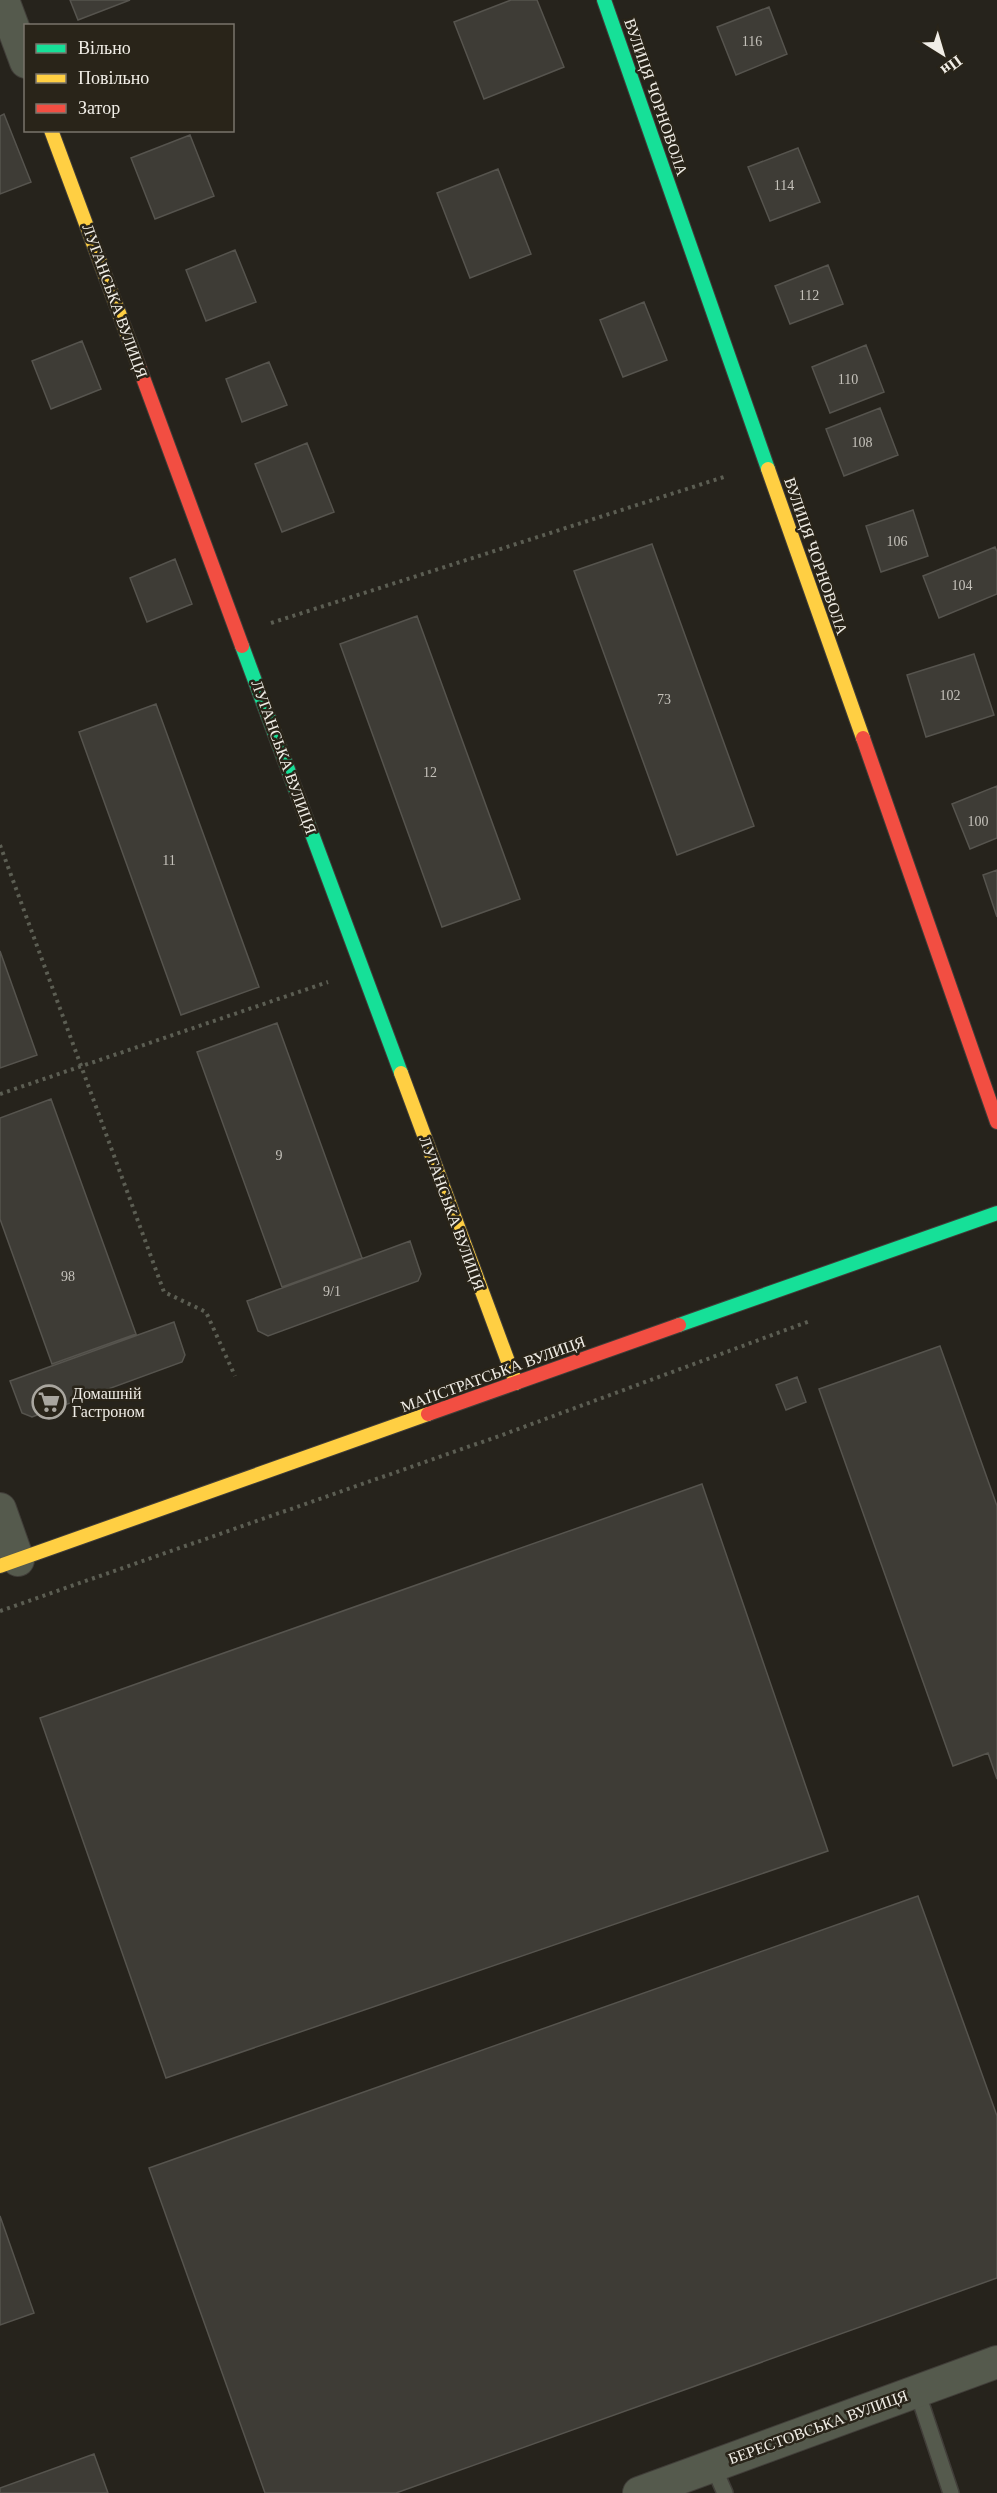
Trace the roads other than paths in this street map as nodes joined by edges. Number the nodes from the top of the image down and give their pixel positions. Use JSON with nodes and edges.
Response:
{"nodes":[{"id":1,"x":3,"y":0,"type":"edge"},
{"id":2,"x":604,"y":0,"type":"edge"},
{"id":3,"x":24,"y":57,"type":"edge"},
{"id":4,"x":52,"y":132,"type":"edge"},
{"id":5,"x":997,"y":1122,"type":"edge"},
{"id":6,"x":997,"y":1213,"type":"edge"},
{"id":7,"x":516,"y":1383,"type":"junction"},
{"id":8,"x":0,"y":1509,"type":"edge"},
{"id":9,"x":9,"y":1563,"type":"edge"},
{"id":10,"x":997,"y":2362,"type":"edge"},
{"id":11,"x":917,"y":2391,"type":"junction"},
{"id":12,"x":719,"y":2479,"type":"edge"},
{"id":13,"x":639,"y":2493,"type":"edge"},
{"id":14,"x":951,"y":2493,"type":"edge"}],
"edges":[{"from":1,"to":3,"type":"street"},
{"from":2,"to":5,"type":"street","name":"ВУЛИЦЯ ЧОРНОВОЛА"},
{"from":4,"to":7,"type":"street","name":"ЛУГАНСЬКА ВУЛИЦЯ"},
{"from":6,"to":7,"type":"street","name":"МАҐІСТРАТСЬКА ВУЛИЦЯ"},
{"from":7,"to":9,"type":"street","name":"МАҐІСТРАТСЬКА ВУЛИЦЯ"},
{"from":8,"to":9,"type":"street"},
{"from":10,"to":11,"type":"street","name":"БЕРЕСТОВСЬКА ВУЛИЦЯ"},
{"from":11,"to":12,"type":"street","name":"БЕРЕСТОВСЬКА ВУЛИЦЯ"},
{"from":11,"to":14,"type":"lane"},
{"from":12,"to":13,"type":"street","name":"БЕРЕСТОВСЬКА ВУЛИЦЯ"}]}
